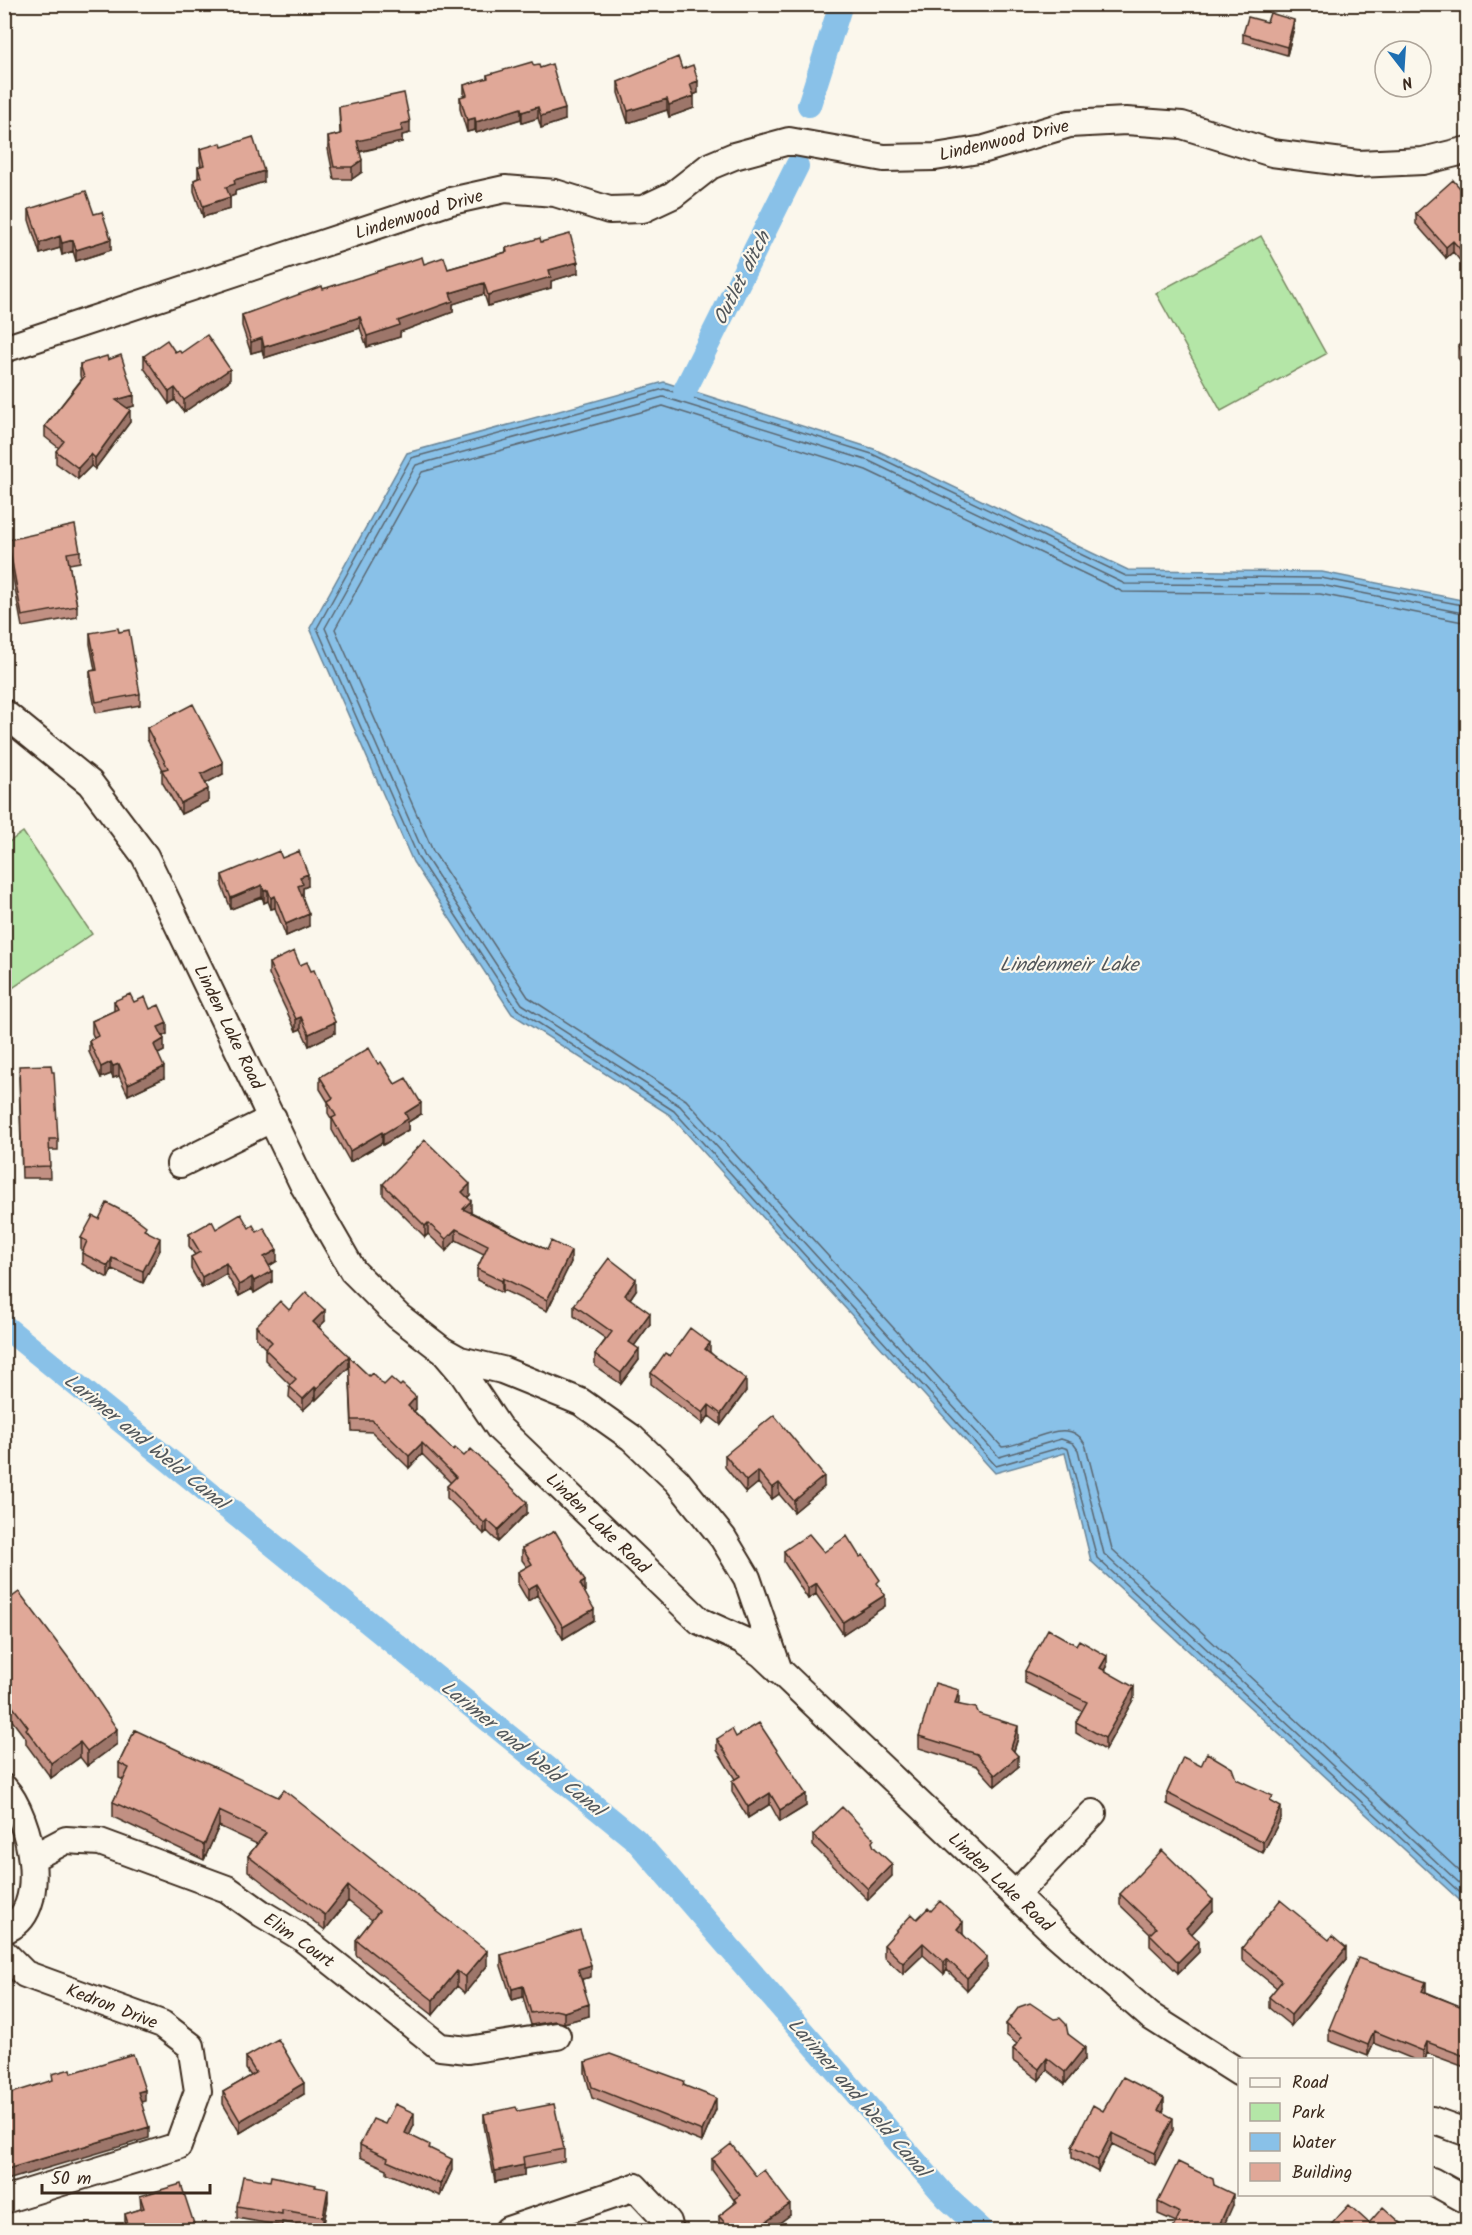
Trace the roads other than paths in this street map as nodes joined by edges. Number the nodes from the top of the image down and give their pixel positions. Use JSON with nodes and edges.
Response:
{"nodes":[{"id":1,"x":1467,"y":150,"type":"edge"},
{"id":2,"x":4,"y":349,"type":"edge"},
{"id":3,"x":4,"y":713,"type":"edge"},
{"id":4,"x":273,"y":1118,"type":"junction"},
{"id":5,"x":180,"y":1164,"type":"dead end"},
{"id":6,"x":442,"y":1350,"type":"junction"},
{"id":7,"x":779,"y":1671,"type":"junction"},
{"id":8,"x":4,"y":1788,"type":"edge"},
{"id":9,"x":1093,"y":1813,"type":"dead end"},
{"id":10,"x":32,"y":1858,"type":"junction"},
{"id":11,"x":1015,"y":1895,"type":"junction"},
{"id":12,"x":4,"y":1930,"type":"edge"},
{"id":13,"x":4,"y":1953,"type":"edge"},
{"id":14,"x":557,"y":2036,"type":"dead end"},
{"id":15,"x":1238,"y":2072,"type":"edge"},
{"id":16,"x":1433,"y":2121,"type":"edge"},
{"id":17,"x":1467,"y":2133,"type":"edge"},
{"id":18,"x":1433,"y":2182,"type":"edge"},
{"id":19,"x":4,"y":2200,"type":"edge"},
{"id":20,"x":1467,"y":2201,"type":"edge"},
{"id":21,"x":508,"y":2230,"type":"edge"},
{"id":22,"x":670,"y":2230,"type":"edge"}],
"edges":[{"from":1,"to":2,"type":"street","name":"Lindenwood Drive"},
{"from":3,"to":4,"type":"street","name":"Linden Lake Road"},
{"from":4,"to":5,"type":"street"},
{"from":4,"to":6,"type":"street","name":"Linden Lake Road"},
{"from":6,"to":7,"type":"street","name":"Linden Lake Road"},
{"from":6,"to":7,"type":"street","name":"Linden Lake Road"},
{"from":7,"to":11,"type":"street","name":"Linden Lake Road"},
{"from":8,"to":10,"type":"street"},
{"from":9,"to":11,"type":"street"},
{"from":10,"to":12,"type":"street"},
{"from":10,"to":14,"type":"street","name":"Elim Court"},
{"from":11,"to":15,"type":"street","name":"Linden Lake Road"},
{"from":13,"to":19,"type":"street","name":"Kedron Drive"},
{"from":16,"to":17,"type":"street"},
{"from":18,"to":20,"type":"street"},
{"from":21,"to":22,"type":"street"}]}
